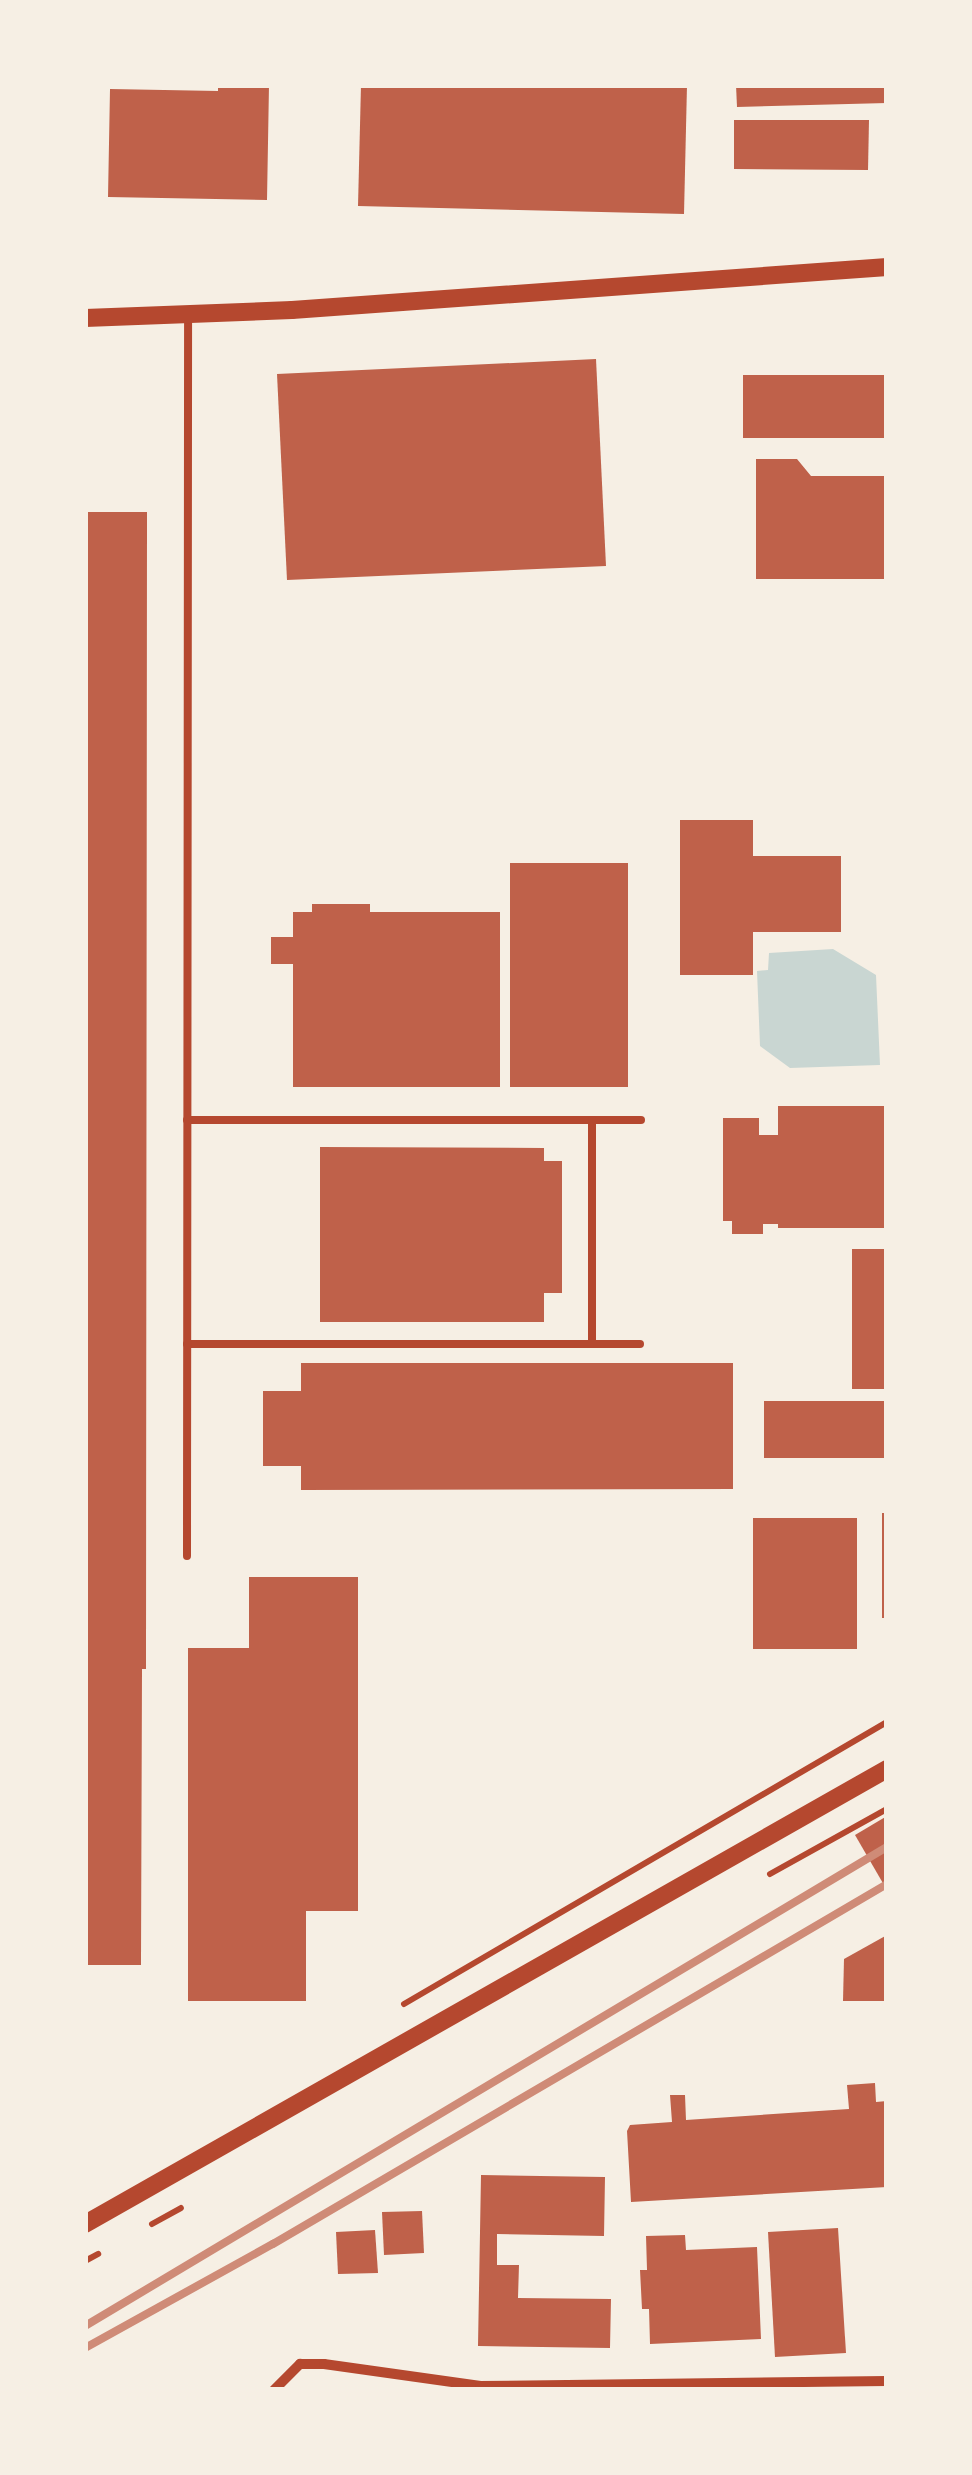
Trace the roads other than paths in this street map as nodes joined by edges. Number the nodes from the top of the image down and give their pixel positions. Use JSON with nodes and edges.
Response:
{"nodes":[{"id":1,"x":887,"y":268,"type":"edge"},
{"id":2,"x":188,"y":316,"type":"junction"},
{"id":3,"x":85,"y":318,"type":"edge"},
{"id":4,"x":187,"y":1120,"type":"junction"},
{"id":5,"x":592,"y":1120,"type":"junction"},
{"id":6,"x":640,"y":1120,"type":"dead end"},
{"id":7,"x":187,"y":1344,"type":"junction"},
{"id":8,"x":592,"y":1344,"type":"junction"},
{"id":9,"x":640,"y":1344,"type":"dead end"},
{"id":10,"x":187,"y":1556,"type":"dead end"},
{"id":11,"x":887,"y":1769,"type":"edge"},
{"id":12,"x":85,"y":2224,"type":"edge"},
{"id":13,"x":887,"y":2382,"type":"edge"},
{"id":14,"x":273,"y":2390,"type":"edge"}],
"edges":[{"from":1,"to":2,"type":"street"},
{"from":2,"to":3,"type":"street"},
{"from":2,"to":4,"type":"lane"},
{"from":4,"to":5,"type":"lane"},
{"from":4,"to":7,"type":"lane"},
{"from":5,"to":6,"type":"lane"},
{"from":5,"to":8,"type":"lane"},
{"from":7,"to":8,"type":"lane"},
{"from":7,"to":10,"type":"lane"},
{"from":8,"to":9,"type":"lane"},
{"from":11,"to":12,"type":"street"},
{"from":13,"to":14,"type":"street"}]}
